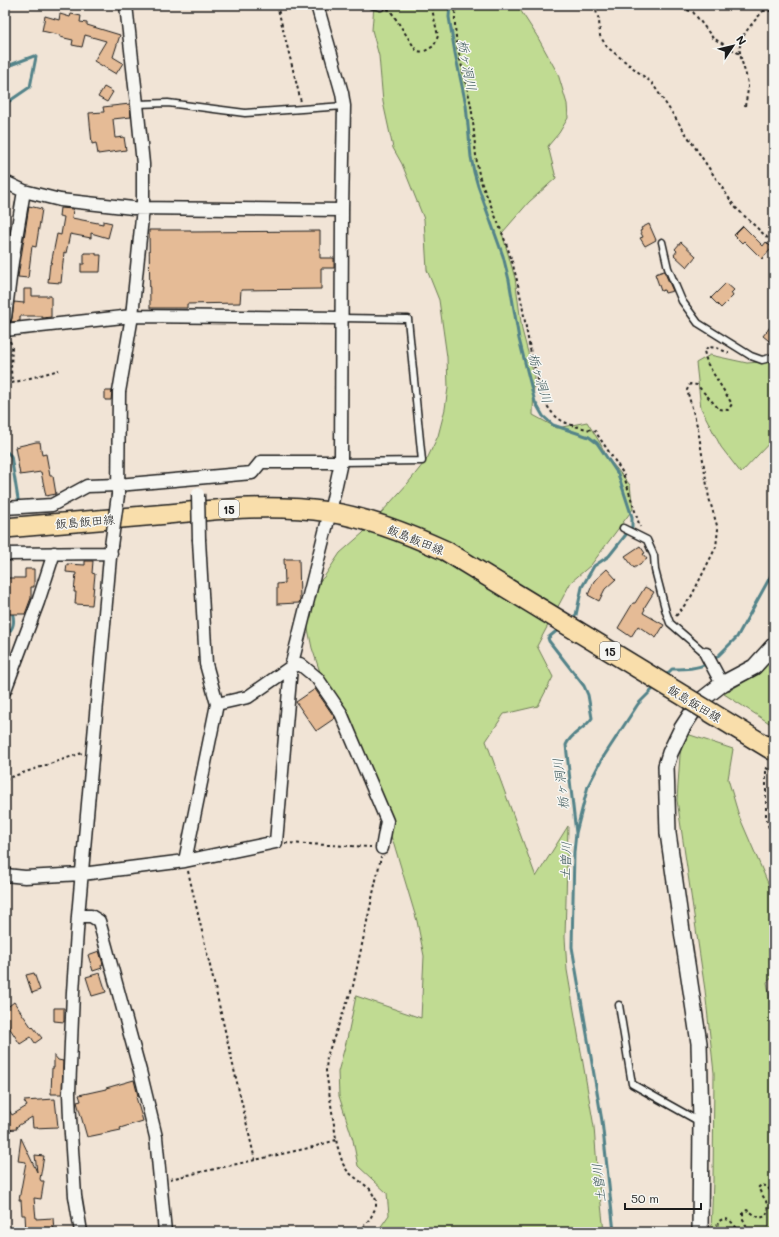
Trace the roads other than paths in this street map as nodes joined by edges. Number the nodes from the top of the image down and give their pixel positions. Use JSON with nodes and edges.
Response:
{"nodes":[{"id":1,"x":126,"y":5,"type":"edge"},
{"id":2,"x":317,"y":5,"type":"edge"},
{"id":3,"x":372,"y":5,"type":"edge"},
{"id":4,"x":380,"y":6,"type":"edge"},
{"id":5,"x":138,"y":104,"type":"junction"},
{"id":6,"x":344,"y":106,"type":"junction"},
{"id":7,"x":5,"y":182,"type":"edge"},
{"id":8,"x":24,"y":191,"type":"junction"},
{"id":9,"x":143,"y":208,"type":"junction"},
{"id":10,"x":342,"y":210,"type":"junction"},
{"id":11,"x":662,"y":242,"type":"dead end"},
{"id":12,"x":9,"y":261,"type":"edge"},
{"id":13,"x":132,"y":316,"type":"junction"},
{"id":14,"x":5,"y":317,"type":"edge"},
{"id":15,"x":341,"y":318,"type":"junction"},
{"id":16,"x":7,"y":335,"type":"edge"},
{"id":17,"x":774,"y":357,"type":"edge"},
{"id":18,"x":341,"y":462,"type":"junction"},
{"id":19,"x":197,"y":478,"type":"junction"},
{"id":20,"x":118,"y":490,"type":"junction"},
{"id":21,"x":5,"y":508,"type":"edge"},
{"id":22,"x":330,"y":512,"type":"junction"},
{"id":23,"x":5,"y":528,"type":"edge"},
{"id":24,"x":623,"y":528,"type":"dead end"},
{"id":25,"x":111,"y":550,"type":"junction"},
{"id":26,"x":54,"y":553,"type":"junction"},
{"id":27,"x":5,"y":554,"type":"edge"},
{"id":28,"x":774,"y":645,"type":"edge"},
{"id":29,"x":706,"y":654,"type":"joint"},
{"id":30,"x":291,"y":667,"type":"junction"},
{"id":31,"x":722,"y":684,"type":"junction"},
{"id":32,"x":5,"y":690,"type":"edge"},
{"id":33,"x":218,"y":704,"type":"junction"},
{"id":34,"x":774,"y":751,"type":"edge"},
{"id":35,"x":382,"y":848,"type":"road end"},
{"id":36,"x":185,"y":861,"type":"junction"},
{"id":37,"x":5,"y":874,"type":"edge"},
{"id":38,"x":82,"y":874,"type":"junction"},
{"id":39,"x":78,"y":916,"type":"junction"},
{"id":40,"x":619,"y":1005,"type":"dead end"},
{"id":41,"x":701,"y":1122,"type":"junction"},
{"id":42,"x":81,"y":1232,"type":"edge"},
{"id":43,"x":165,"y":1232,"type":"edge"},
{"id":44,"x":700,"y":1232,"type":"edge"}],
"edges":[{"from":1,"to":5,"type":"street"},
{"from":2,"to":6,"type":"street"},
{"from":3,"to":4,"type":"lane"},
{"from":5,"to":6,"type":"lane"},
{"from":5,"to":9,"type":"street"},
{"from":6,"to":10,"type":"street"},
{"from":7,"to":8,"type":"street"},
{"from":8,"to":9,"type":"street"},
{"from":8,"to":12,"type":"street"},
{"from":9,"to":10,"type":"street"},
{"from":9,"to":13,"type":"street"},
{"from":10,"to":15,"type":"street"},
{"from":11,"to":17,"type":"lane"},
{"from":12,"to":14,"type":"street"},
{"from":13,"to":15,"type":"street"},
{"from":13,"to":16,"type":"street"},
{"from":13,"to":20,"type":"street"},
{"from":15,"to":18,"type":"street"},
{"from":15,"to":18,"type":"lane"},
{"from":18,"to":19,"type":"street"},
{"from":18,"to":22,"type":"street"},
{"from":19,"to":20,"type":"street"},
{"from":19,"to":33,"type":"street","bridge":true},
{"from":20,"to":21,"type":"street"},
{"from":20,"to":25,"type":"street","bridge":true},
{"from":22,"to":23,"type":"main road","name":"飯島飯田線","number":"15"},
{"from":22,"to":30,"type":"street"},
{"from":22,"to":34,"type":"main road","name":"飯島飯田線","number":"15","bridge":true},
{"from":24,"to":29,"type":"lane"},
{"from":25,"to":26,"type":"street"},
{"from":25,"to":38,"type":"street"},
{"from":26,"to":27,"type":"street"},
{"from":26,"to":32,"type":"street"},
{"from":28,"to":31,"type":"street"},
{"from":29,"to":31,"type":"street"},
{"from":30,"to":33,"type":"street"},
{"from":30,"to":35,"type":"street"},
{"from":30,"to":36,"type":"street"},
{"from":31,"to":41,"type":"street"},
{"from":33,"to":36,"type":"street"},
{"from":36,"to":38,"type":"street"},
{"from":37,"to":38,"type":"street"},
{"from":38,"to":39,"type":"street"},
{"from":39,"to":42,"type":"street"},
{"from":39,"to":43,"type":"street"},
{"from":40,"to":41,"type":"lane"},
{"from":41,"to":44,"type":"street"}]}
